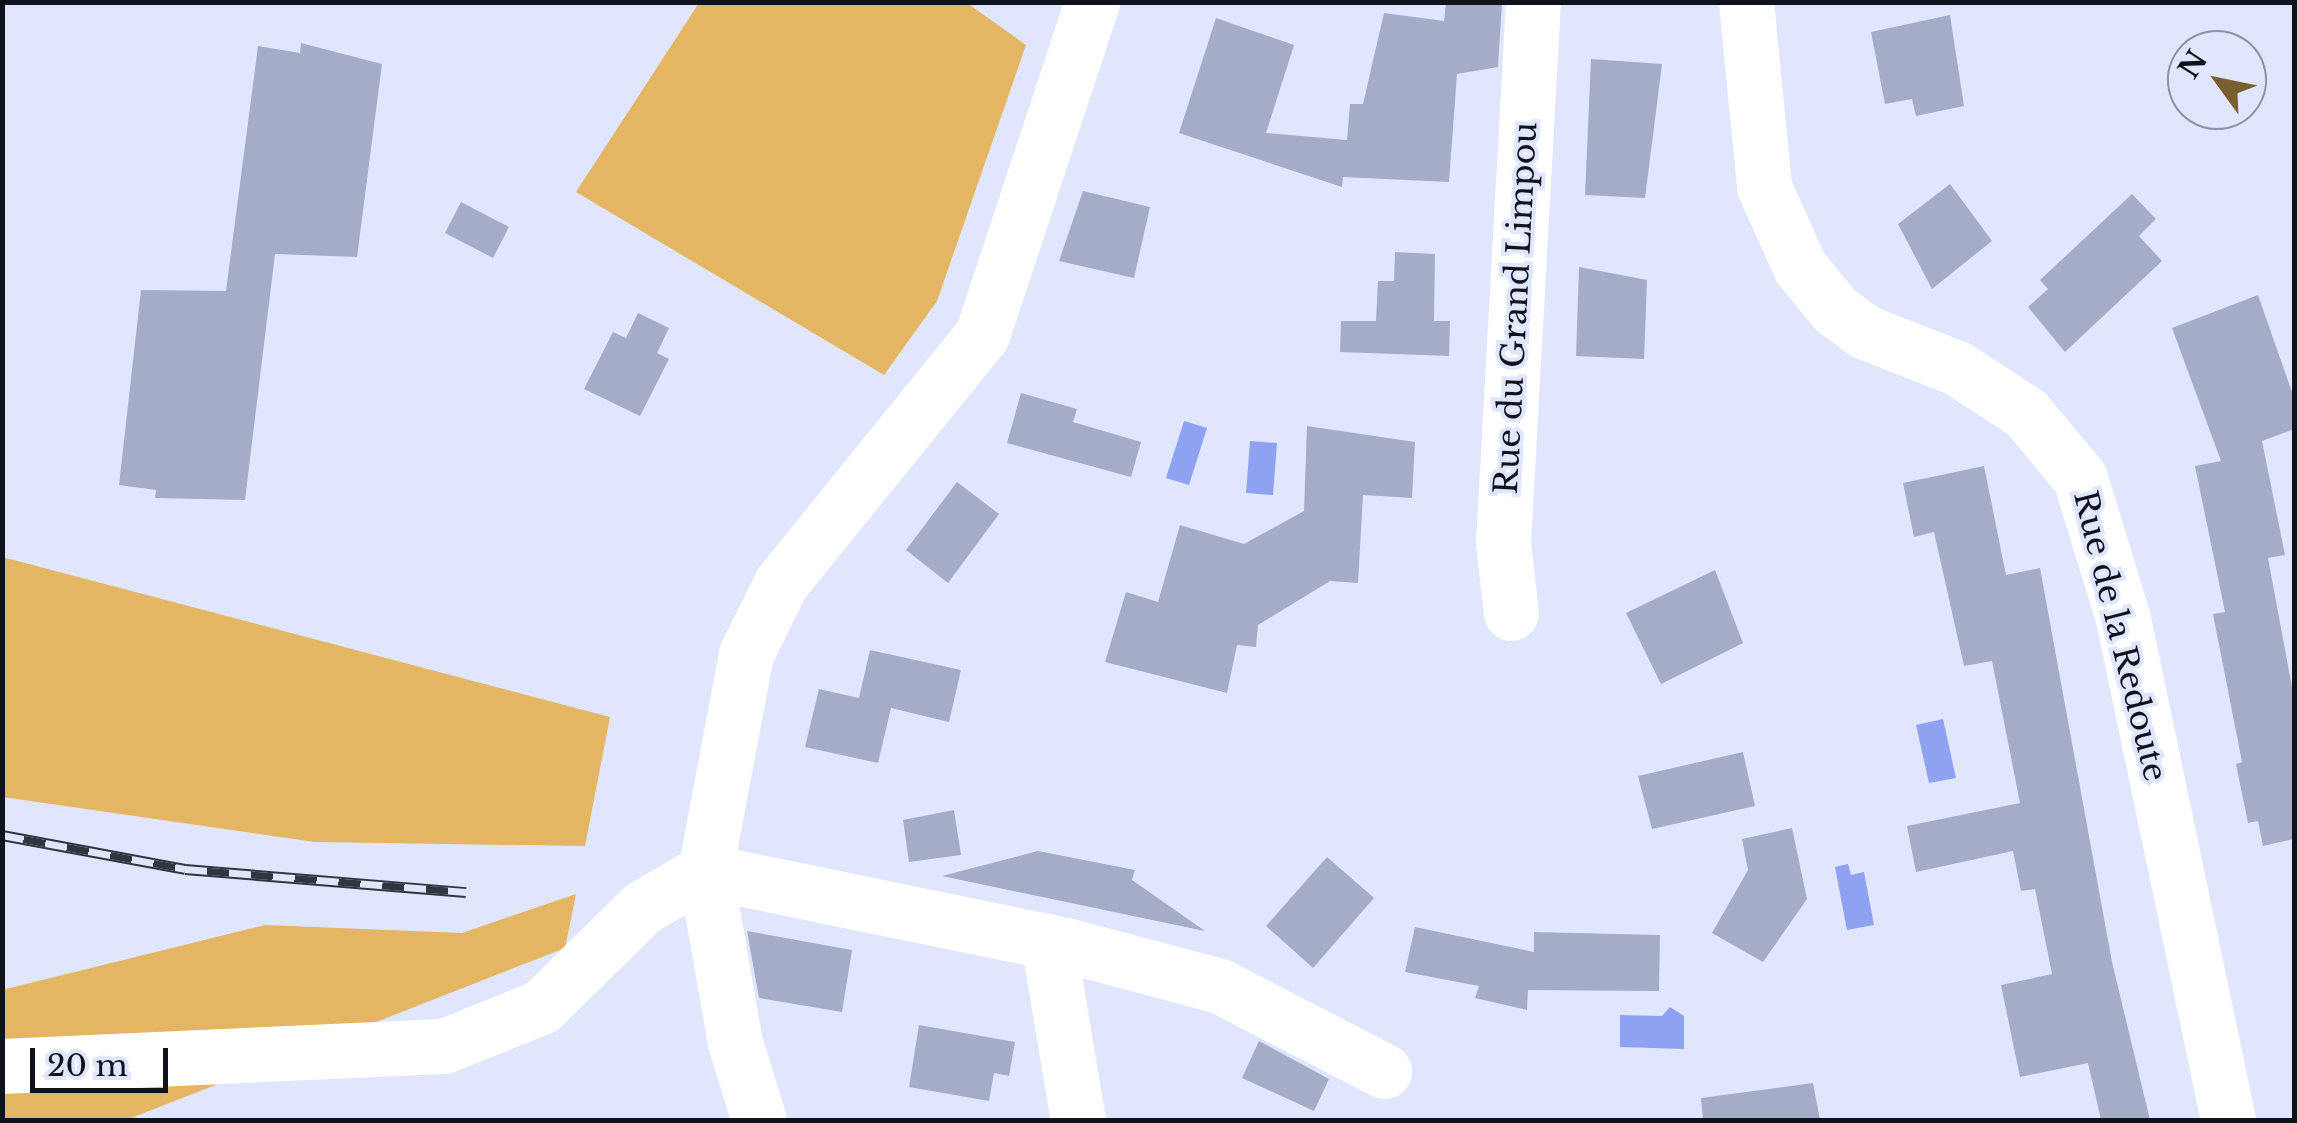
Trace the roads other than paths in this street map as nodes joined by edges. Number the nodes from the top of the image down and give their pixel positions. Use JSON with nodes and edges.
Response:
{"nodes":[{"id":1,"x":1092,"y":2,"type":"edge"},
{"id":2,"x":1533,"y":2,"type":"edge"},
{"id":3,"x":1746,"y":2,"type":"edge"},
{"id":4,"x":1511,"y":614,"type":"dead end"},
{"id":5,"x":705,"y":871,"type":"junction"},
{"id":6,"x":1048,"y":941,"type":"junction"},
{"id":7,"x":2,"y":1066,"type":"edge"},
{"id":8,"x":1384,"y":1070,"type":"dead end"},
{"id":9,"x":758,"y":1120,"type":"edge"},
{"id":10,"x":1078,"y":1120,"type":"edge"},
{"id":11,"x":2228,"y":1120,"type":"edge"}],
"edges":[{"from":1,"to":5,"type":"street"},
{"from":2,"to":4,"type":"street","name":"Rue du Grand Limpou"},
{"from":3,"to":11,"type":"street","name":"Rue de la Redoute"},
{"from":5,"to":6,"type":"street"},
{"from":5,"to":7,"type":"street"},
{"from":5,"to":9,"type":"street"},
{"from":6,"to":8,"type":"street"},
{"from":6,"to":10,"type":"street"}]}
